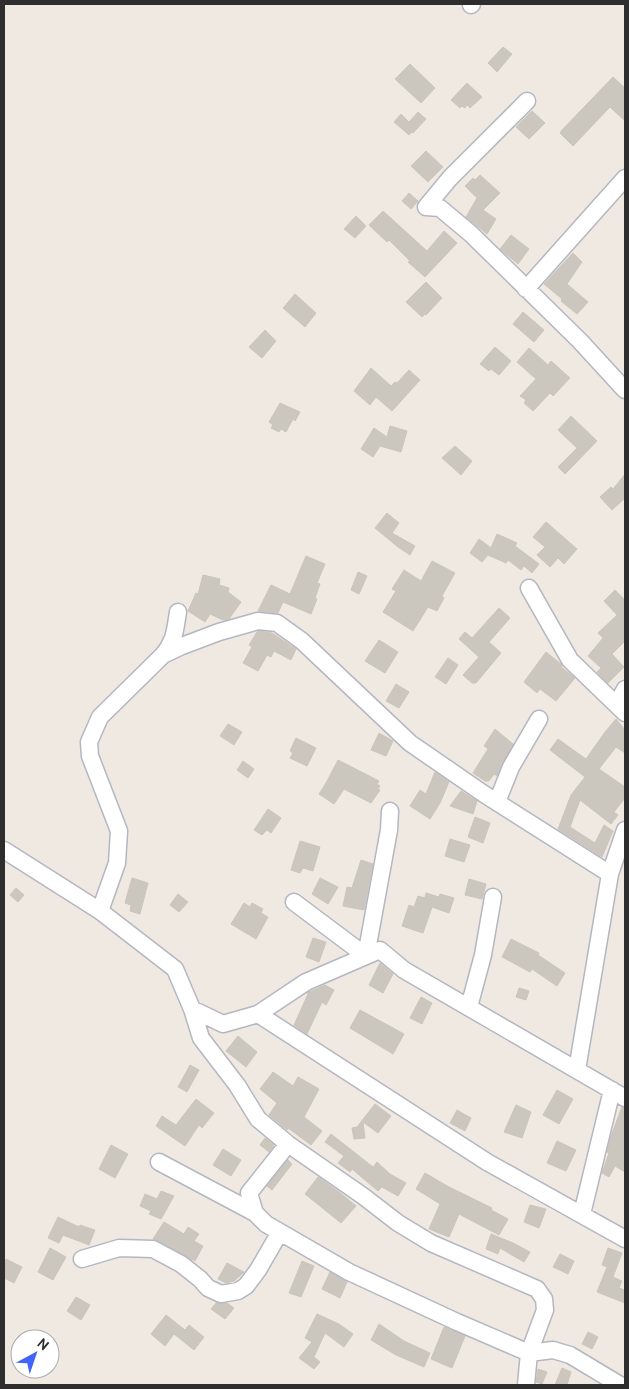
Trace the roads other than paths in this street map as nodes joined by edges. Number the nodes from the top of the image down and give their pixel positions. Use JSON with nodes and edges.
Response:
{"nodes":[{"id":1,"x":528,"y":101,"type":"dead end"},
{"id":2,"x":625,"y":178,"type":"edge"},
{"id":3,"x":526,"y":289,"type":"junction"},
{"id":4,"x":625,"y":390,"type":"edge"},
{"id":5,"x":530,"y":588,"type":"dead end"},
{"id":6,"x":178,"y":612,"type":"dead end"},
{"id":7,"x":163,"y":655,"type":"junction"},
{"id":8,"x":625,"y":689,"type":"edge"},
{"id":9,"x":621,"y":709,"type":"edge"},
{"id":10,"x":539,"y":719,"type":"dead end"},
{"id":11,"x":497,"y":802,"type":"junction"},
{"id":12,"x":390,"y":811,"type":"dead end"},
{"id":13,"x":625,"y":830,"type":"edge"},
{"id":14,"x":4,"y":850,"type":"edge"},
{"id":15,"x":610,"y":874,"type":"junction"},
{"id":16,"x":493,"y":897,"type":"dead end"},
{"id":17,"x":294,"y":902,"type":"dead end"},
{"id":18,"x":100,"y":911,"type":"junction"},
{"id":19,"x":366,"y":956,"type":"junction"},
{"id":20,"x":469,"y":1007,"type":"junction"},
{"id":21,"x":192,"y":1010,"type":"junction"},
{"id":22,"x":258,"y":1014,"type":"junction"},
{"id":23,"x":577,"y":1070,"type":"junction"},
{"id":24,"x":619,"y":1094,"type":"edge"},
{"id":25,"x":288,"y":1144,"type":"junction"},
{"id":26,"x":159,"y":1162,"type":"dead end"},
{"id":27,"x":255,"y":1213,"type":"junction"},
{"id":28,"x":582,"y":1214,"type":"junction"},
{"id":29,"x":280,"y":1232,"type":"junction"},
{"id":30,"x":625,"y":1239,"type":"edge"},
{"id":31,"x":82,"y":1259,"type":"dead end"},
{"id":32,"x":529,"y":1353,"type":"junction"},
{"id":33,"x":526,"y":1385,"type":"edge"},
{"id":34,"x":620,"y":1385,"type":"edge"}],
"edges":[{"from":1,"to":3,"type":"street"},
{"from":2,"to":3,"type":"street"},
{"from":3,"to":4,"type":"street"},
{"from":5,"to":9,"type":"street"},
{"from":6,"to":7,"type":"street"},
{"from":7,"to":11,"type":"street"},
{"from":7,"to":18,"type":"street"},
{"from":8,"to":9,"type":"street"},
{"from":10,"to":11,"type":"street"},
{"from":11,"to":15,"type":"street"},
{"from":12,"to":19,"type":"street"},
{"from":13,"to":15,"type":"street"},
{"from":14,"to":18,"type":"street"},
{"from":15,"to":23,"type":"street"},
{"from":16,"to":20,"type":"street"},
{"from":17,"to":19,"type":"street"},
{"from":18,"to":21,"type":"street"},
{"from":19,"to":20,"type":"street"},
{"from":19,"to":22,"type":"street"},
{"from":20,"to":23,"type":"street"},
{"from":21,"to":22,"type":"street"},
{"from":21,"to":25,"type":"street"},
{"from":22,"to":28,"type":"street"},
{"from":23,"to":24,"type":"street"},
{"from":24,"to":28,"type":"street"},
{"from":25,"to":27,"type":"street"},
{"from":25,"to":32,"type":"street"},
{"from":26,"to":27,"type":"street"},
{"from":27,"to":29,"type":"street"},
{"from":28,"to":30,"type":"street"},
{"from":29,"to":31,"type":"street"},
{"from":29,"to":32,"type":"street"},
{"from":32,"to":33,"type":"street"},
{"from":32,"to":34,"type":"street"}]}
